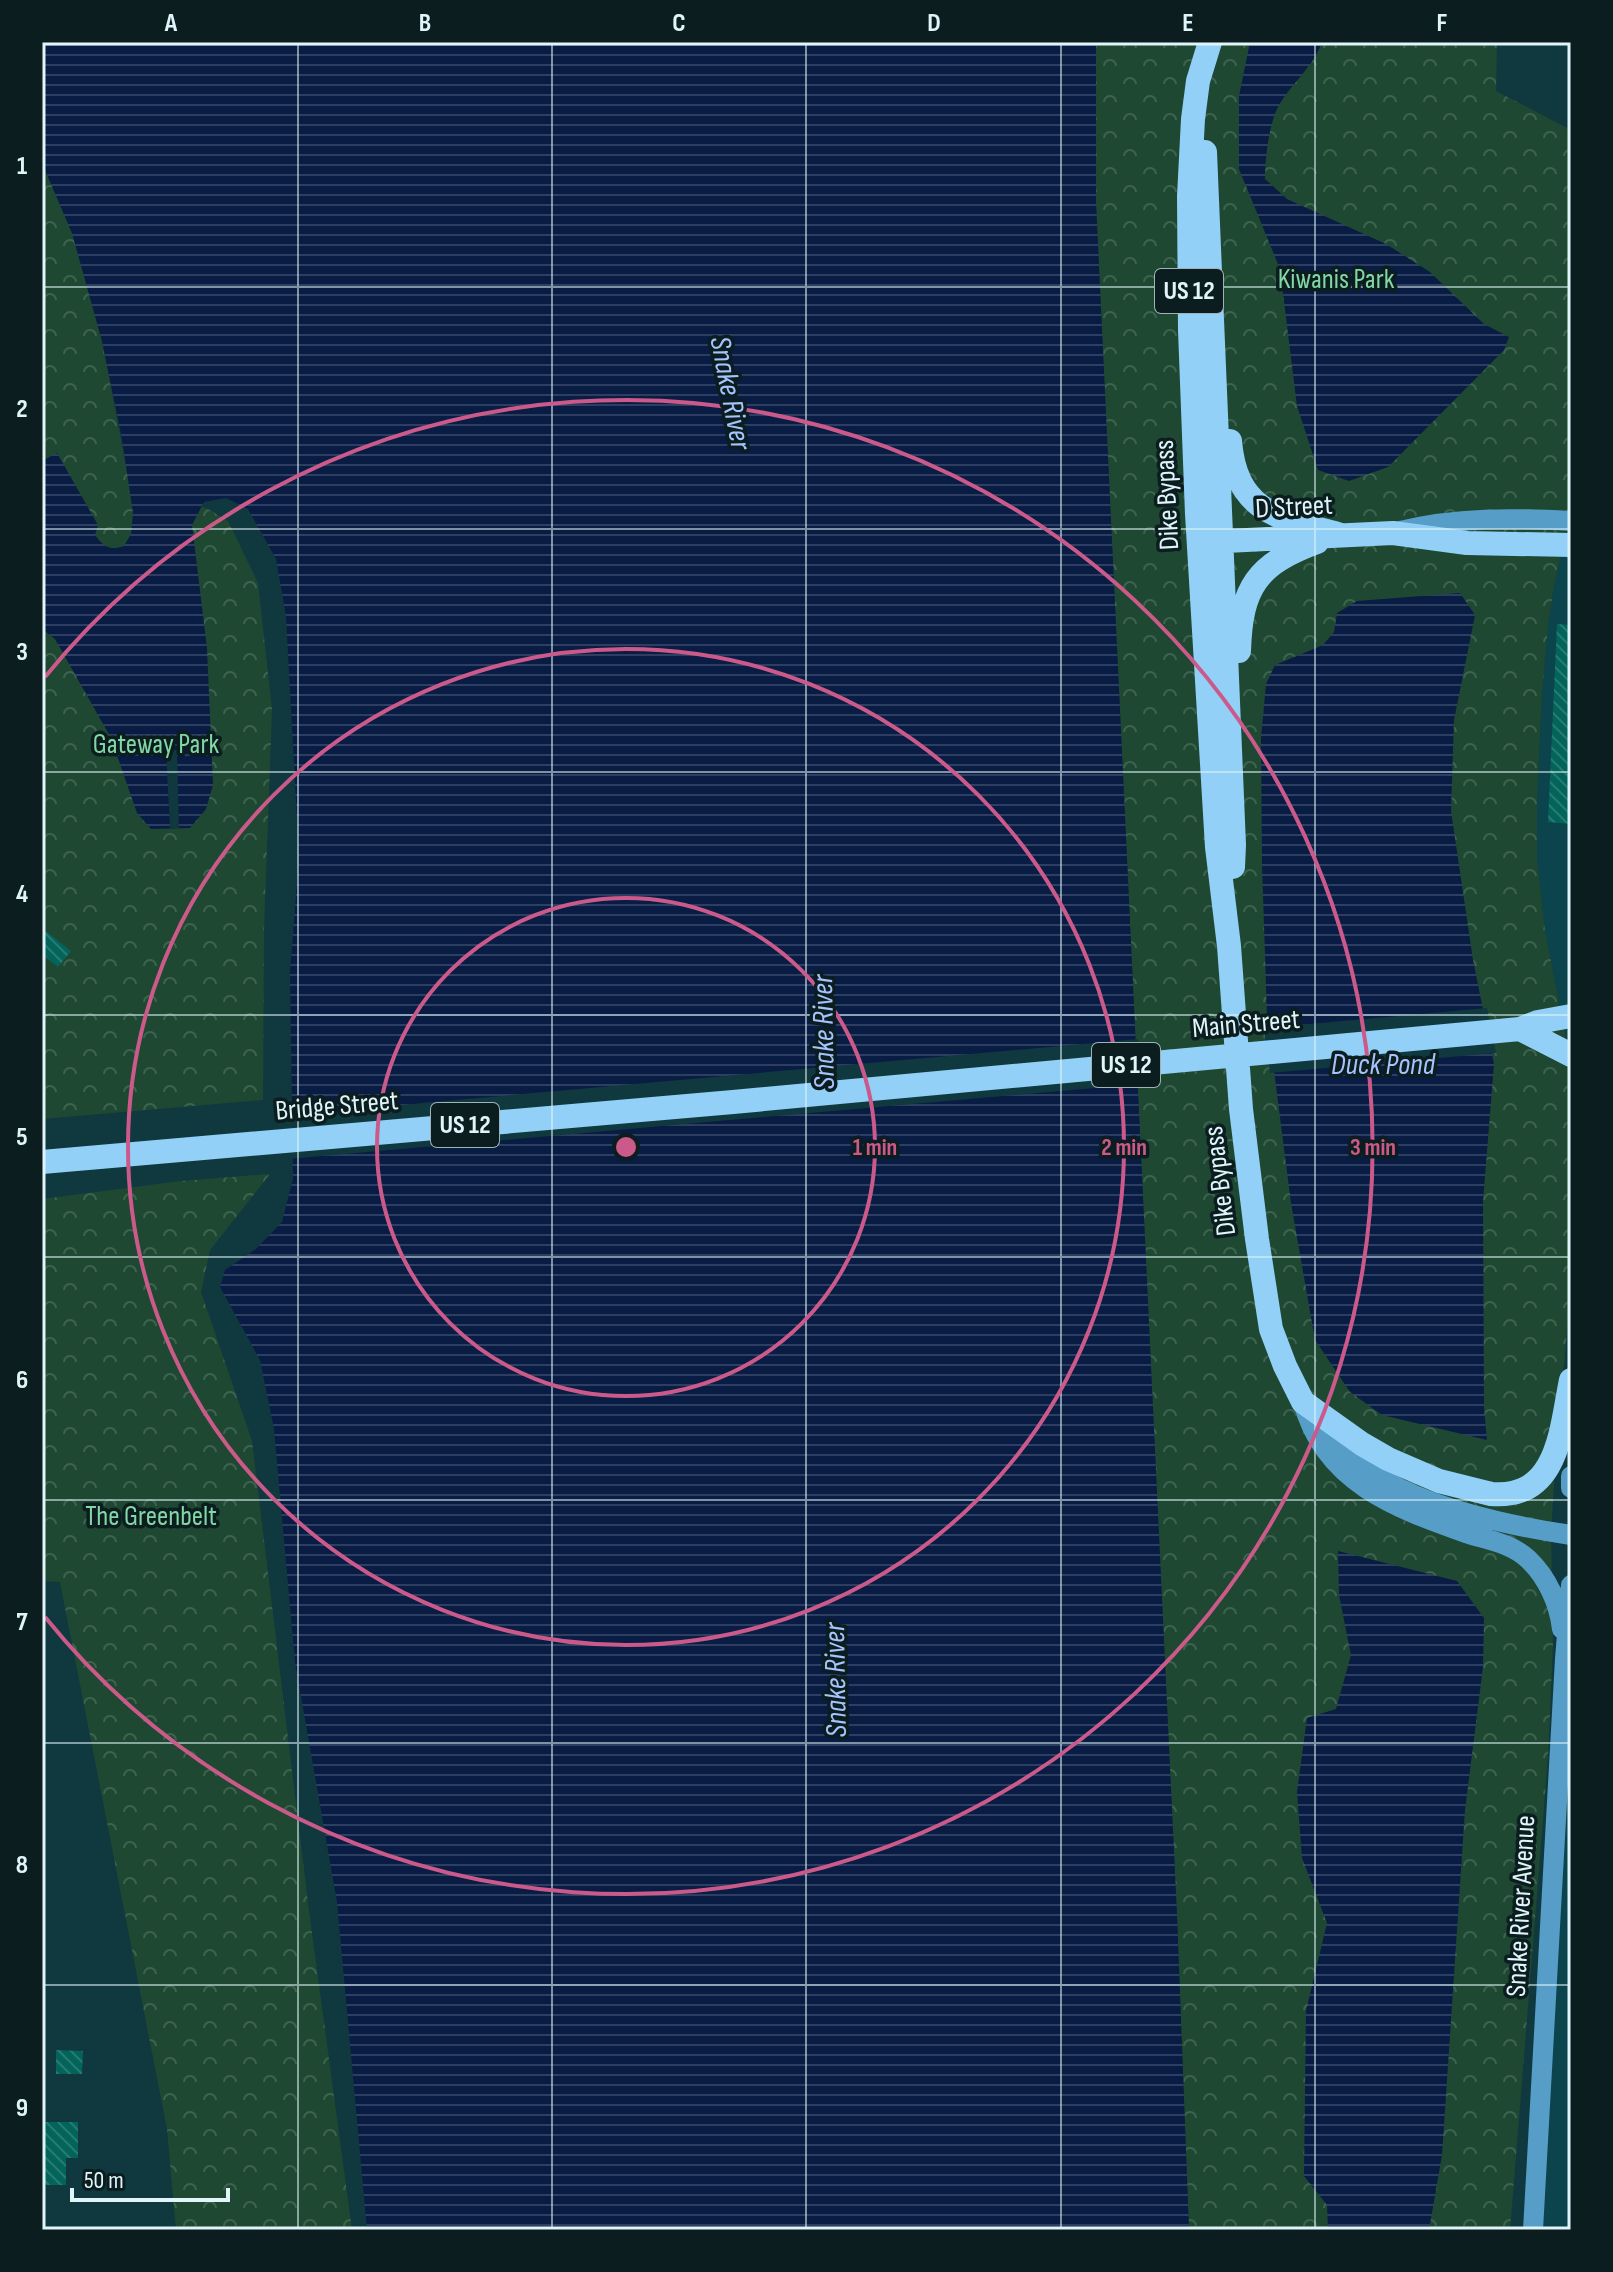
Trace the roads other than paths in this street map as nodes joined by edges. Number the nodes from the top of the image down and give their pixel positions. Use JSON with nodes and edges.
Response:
{"nodes":[{"id":1,"x":1210,"y":42,"type":"edge"},
{"id":2,"x":1206,"y":196,"type":"junction"},
{"id":3,"x":1571,"y":521,"type":"edge"},
{"id":4,"x":1393,"y":533,"type":"junction"},
{"id":5,"x":1338,"y":534,"type":"junction"},
{"id":6,"x":1210,"y":541,"type":"junction"},
{"id":7,"x":1571,"y":545,"type":"edge"},
{"id":8,"x":1234,"y":845,"type":"junction"},
{"id":9,"x":1229,"y":946,"type":"junction"},
{"id":10,"x":1571,"y":1016,"type":"edge"},
{"id":11,"x":1530,"y":1033,"type":"junction"},
{"id":12,"x":1571,"y":1040,"type":"edge"},
{"id":13,"x":1571,"y":1055,"type":"edge"},
{"id":14,"x":733,"y":1102,"type":"joint"},
{"id":15,"x":42,"y":1162,"type":"edge"},
{"id":16,"x":1571,"y":1380,"type":"edge"},
{"id":17,"x":1303,"y":1402,"type":"junction"},
{"id":18,"x":1571,"y":1476,"type":"edge"},
{"id":19,"x":1571,"y":1488,"type":"edge"},
{"id":20,"x":1571,"y":1535,"type":"edge"},
{"id":21,"x":1571,"y":1585,"type":"edge"},
{"id":22,"x":1565,"y":1659,"type":"junction"},
{"id":23,"x":1533,"y":2230,"type":"edge"}],
"edges":[{"from":1,"to":2,"type":"highway","name":"Dike Bypass","number":"US 12"},
{"from":1,"to":6,"type":"highway","name":"Dike Bypass","number":"US 12"},
{"from":2,"to":5,"type":"highway"},
{"from":2,"to":6,"type":"highway","name":"Dike Bypass","number":"US 12"},
{"from":3,"to":4,"type":"main road","name":"D Street"},
{"from":4,"to":5,"type":"highway","name":"D Street"},
{"from":4,"to":7,"type":"highway","name":"D Street"},
{"from":5,"to":6,"type":"highway","name":"D Street"},
{"from":5,"to":8,"type":"highway"},
{"from":6,"to":8,"type":"highway","name":"Dike Bypass","number":"US 12"},
{"from":6,"to":9,"type":"highway","name":"Dike Bypass","number":"US 12"},
{"from":8,"to":9,"type":"highway","name":"Dike Bypass","number":"US 12"},
{"from":9,"to":17,"type":"highway","name":"Dike Bypass","number":"US 12"},
{"from":10,"to":11,"type":"highway","number":"US 12"},
{"from":11,"to":12,"type":"main road","name":"Main Street"},
{"from":11,"to":13,"type":"highway"},
{"from":11,"to":14,"type":"highway","name":"Main Street","number":"US 12"},
{"from":14,"to":15,"type":"highway","name":"Bridge Street","number":"US 12"},
{"from":16,"to":17,"type":"highway","number":"US 12"},
{"from":17,"to":20,"type":"main road"},
{"from":17,"to":22,"type":"main road"},
{"from":18,"to":19,"type":"main road"},
{"from":21,"to":22,"type":"main road","name":"Snake River Avenue"},
{"from":22,"to":23,"type":"main road","name":"Snake River Avenue"}]}
